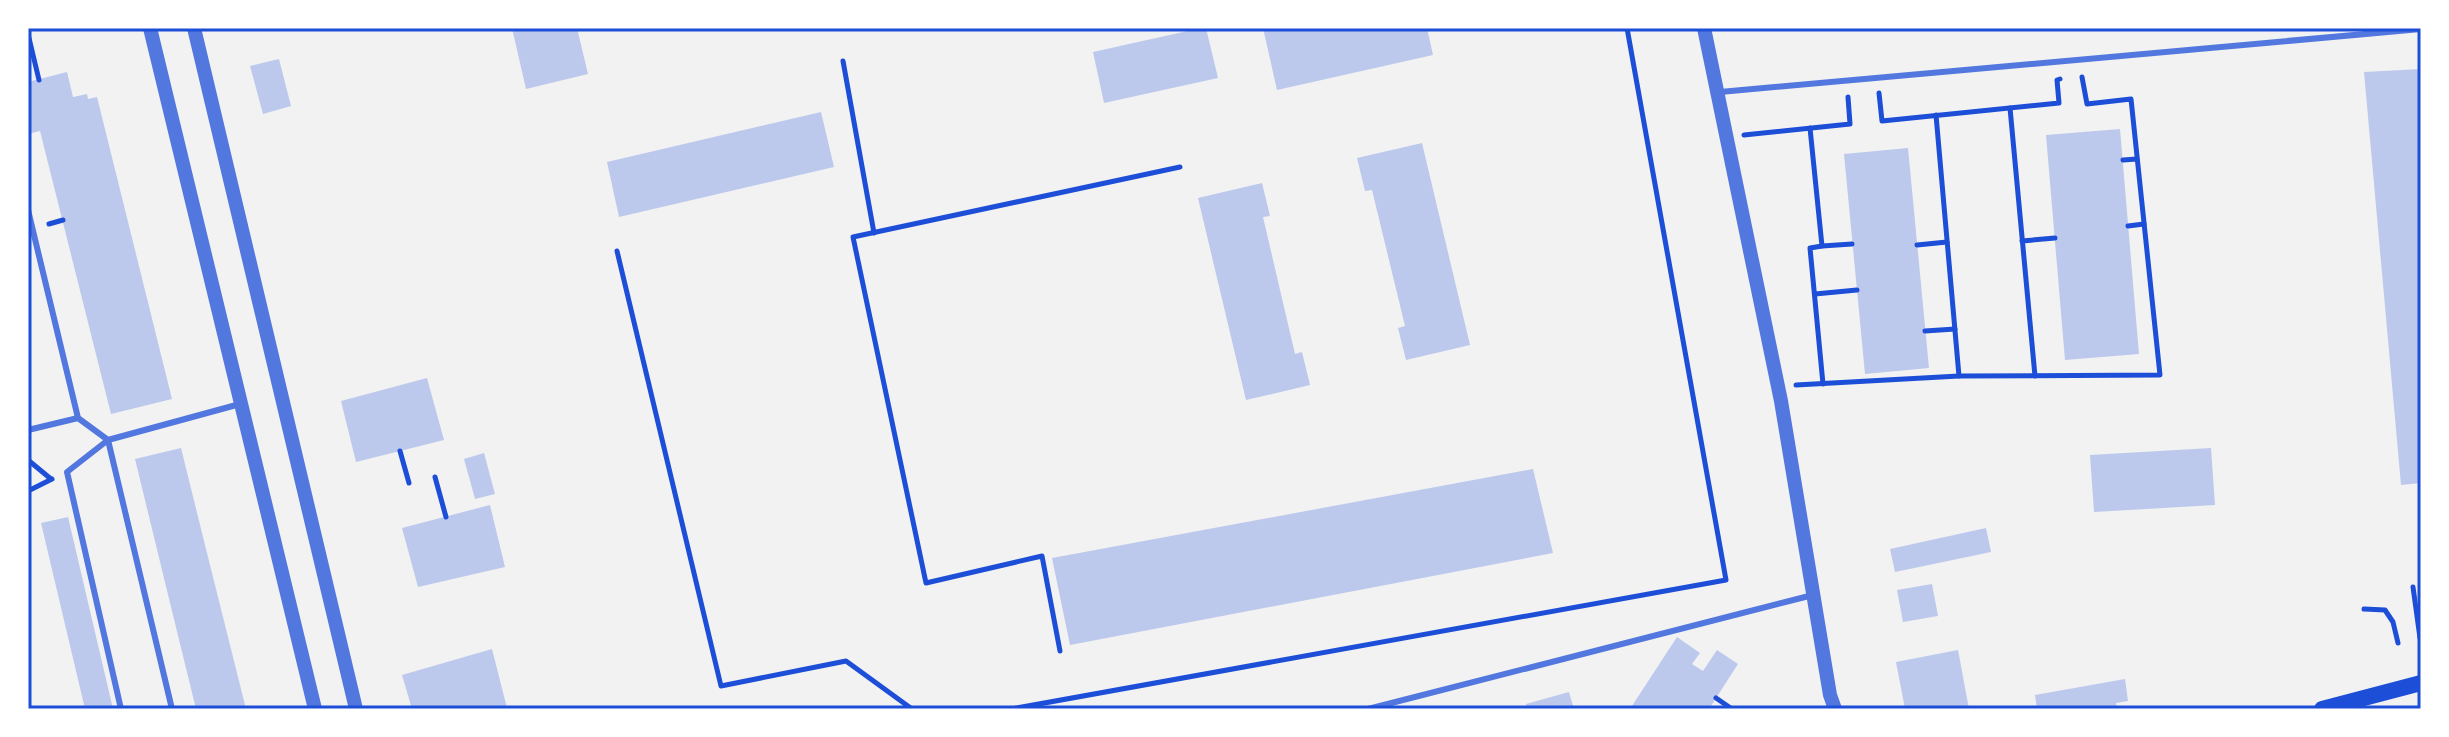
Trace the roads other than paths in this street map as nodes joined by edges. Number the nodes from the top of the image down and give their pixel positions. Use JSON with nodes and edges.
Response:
{"nodes":[{"id":1,"x":150,"y":28,"type":"edge"},
{"id":2,"x":194,"y":28,"type":"edge"},
{"id":3,"x":1704,"y":28,"type":"edge"},
{"id":4,"x":2421,"y":29,"type":"edge"},
{"id":5,"x":1716,"y":92,"type":"junction"},
{"id":6,"x":28,"y":210,"type":"edge"},
{"id":7,"x":241,"y":404,"type":"junction"},
{"id":8,"x":78,"y":418,"type":"junction"},
{"id":9,"x":28,"y":430,"type":"edge"},
{"id":10,"x":108,"y":440,"type":"junction"},
{"id":11,"x":1813,"y":595,"type":"junction"},
{"id":12,"x":2421,"y":683,"type":"edge"},
{"id":13,"x":1831,"y":704,"type":"edge"},
{"id":14,"x":121,"y":709,"type":"edge"},
{"id":15,"x":172,"y":709,"type":"edge"},
{"id":16,"x":315,"y":709,"type":"edge"},
{"id":17,"x":356,"y":709,"type":"edge"},
{"id":18,"x":1368,"y":709,"type":"edge"},
{"id":19,"x":2322,"y":709,"type":"edge"}],
"edges":[{"from":1,"to":7,"type":"street"},
{"from":2,"to":17,"type":"street"},
{"from":3,"to":5,"type":"street"},
{"from":4,"to":5,"type":"lane"},
{"from":5,"to":11,"type":"street"},
{"from":6,"to":8,"type":"lane"},
{"from":7,"to":10,"type":"lane"},
{"from":7,"to":16,"type":"street"},
{"from":8,"to":9,"type":"lane"},
{"from":8,"to":10,"type":"lane"},
{"from":10,"to":14,"type":"lane"},
{"from":10,"to":15,"type":"lane"},
{"from":11,"to":13,"type":"street"},
{"from":11,"to":18,"type":"lane"},
{"from":12,"to":19,"type":"main road"}]}
